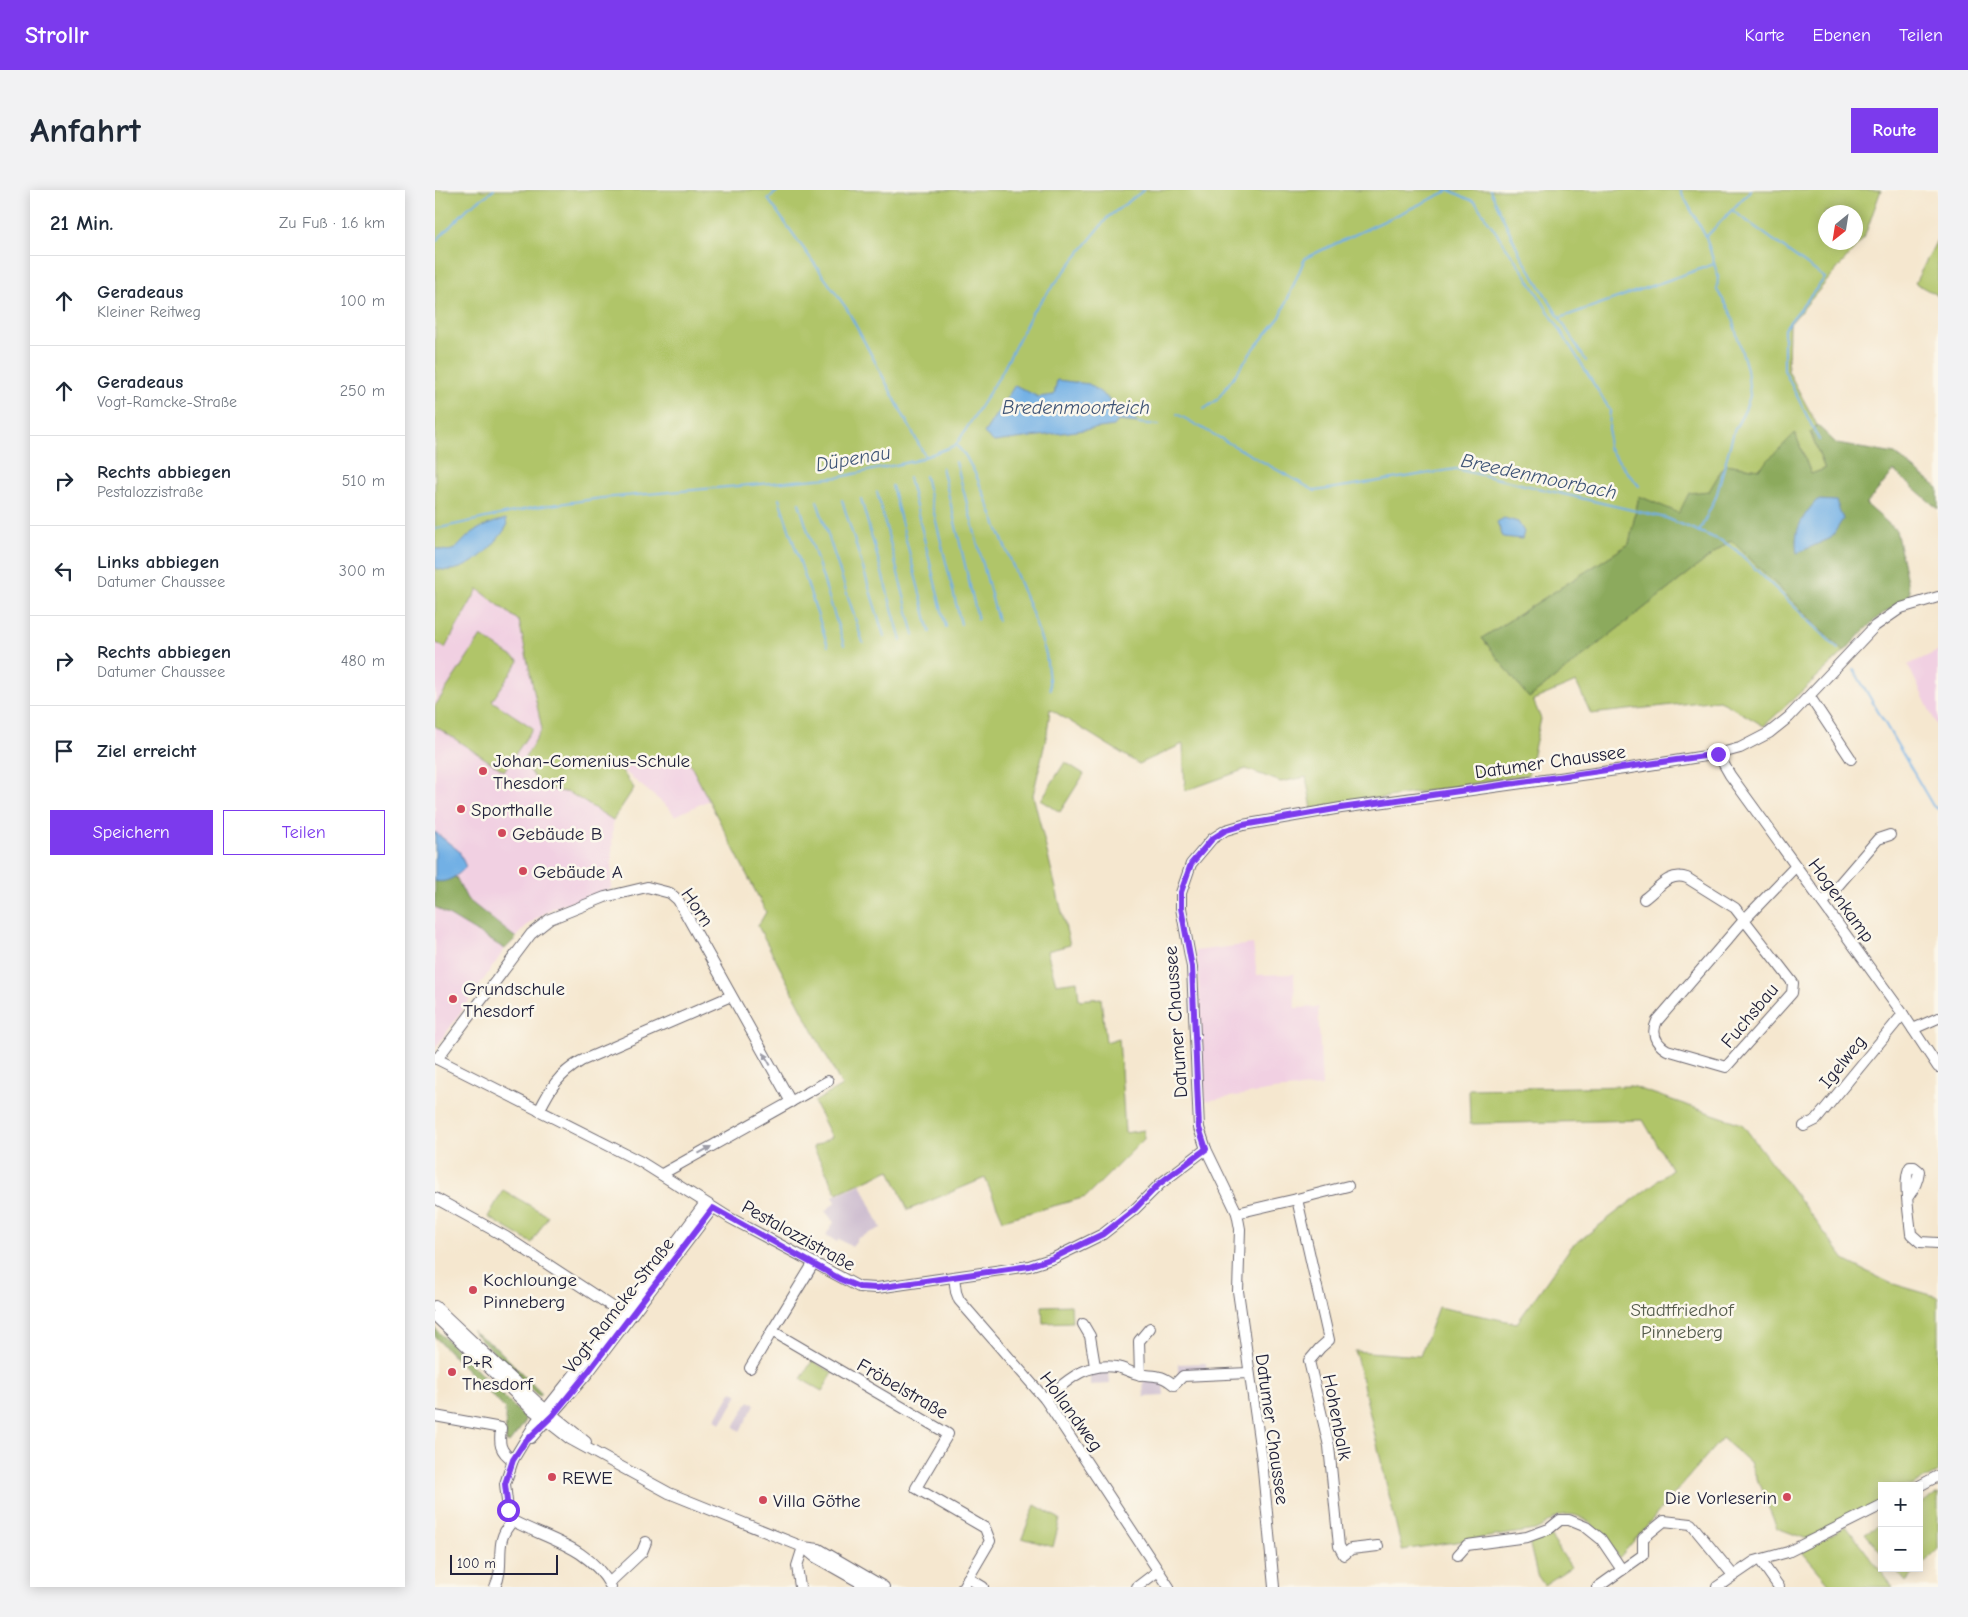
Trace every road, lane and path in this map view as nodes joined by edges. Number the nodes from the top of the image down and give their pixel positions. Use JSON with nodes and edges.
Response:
{"nodes":[{"id":1,"x":1938,"y":598,"type":"edge"},
{"id":2,"x":1810,"y":697,"type":"junction"},
{"id":3,"x":1718,"y":754,"type":"junction"},
{"id":4,"x":1851,"y":758,"type":"dead end"},
{"id":5,"x":1890,"y":835,"type":"dead end"},
{"id":6,"x":1796,"y":866,"type":"junction"},
{"id":7,"x":1644,"y":899,"type":"dead end"},
{"id":8,"x":1823,"y":903,"type":"junction"},
{"id":9,"x":1745,"y":919,"type":"junction"},
{"id":10,"x":731,"y":996,"type":"junction"},
{"id":11,"x":1903,"y":1014,"type":"junction"},
{"id":12,"x":1938,"y":1018,"type":"edge"},
{"id":13,"x":1913,"y":1029,"type":"junction"},
{"id":14,"x":436,"y":1058,"type":"edge"},
{"id":15,"x":1938,"y":1067,"type":"edge"},
{"id":16,"x":828,"y":1081,"type":"dead end"},
{"id":17,"x":791,"y":1102,"type":"junction"},
{"id":18,"x":539,"y":1110,"type":"junction"},
{"id":19,"x":1804,"y":1126,"type":"dead end"},
{"id":20,"x":1206,"y":1149,"type":"junction"},
{"id":21,"x":662,"y":1174,"type":"junction"},
{"id":22,"x":1348,"y":1186,"type":"dead end"},
{"id":23,"x":1908,"y":1197,"type":"dead end"},
{"id":24,"x":435,"y":1198,"type":"edge"},
{"id":25,"x":1297,"y":1200,"type":"junction"},
{"id":26,"x":709,"y":1205,"type":"junction"},
{"id":27,"x":1237,"y":1213,"type":"junction"},
{"id":28,"x":1938,"y":1243,"type":"edge"},
{"id":29,"x":813,"y":1264,"type":"junction"},
{"id":30,"x":954,"y":1277,"type":"junction"},
{"id":31,"x":435,"y":1306,"type":"edge"},
{"id":32,"x":435,"y":1316,"type":"edge"},
{"id":33,"x":627,"y":1316,"type":"junction"},
{"id":34,"x":1083,"y":1324,"type":"dead end"},
{"id":35,"x":1149,"y":1328,"type":"dead end"},
{"id":36,"x":773,"y":1331,"type":"junction"},
{"id":37,"x":1095,"y":1366,"type":"junction"},
{"id":38,"x":750,"y":1368,"type":"dead end"},
{"id":39,"x":1248,"y":1373,"type":"junction"},
{"id":40,"x":1140,"y":1375,"type":"junction"},
{"id":41,"x":1045,"y":1399,"type":"junction"},
{"id":42,"x":547,"y":1415,"type":"junction"},
{"id":43,"x":435,"y":1416,"type":"edge"},
{"id":44,"x":513,"y":1460,"type":"junction"},
{"id":45,"x":1938,"y":1476,"type":"edge"},
{"id":46,"x":1923,"y":1484,"type":"edge"},
{"id":47,"x":1878,"y":1507,"type":"edge"},
{"id":48,"x":513,"y":1521,"type":"junction"},
{"id":49,"x":646,"y":1542,"type":"dead end"},
{"id":50,"x":803,"y":1546,"type":"junction"},
{"id":51,"x":1378,"y":1546,"type":"dead end"},
{"id":52,"x":1458,"y":1555,"type":"dead end"},
{"id":53,"x":1760,"y":1560,"type":"junction"},
{"id":54,"x":1622,"y":1570,"type":"junction"},
{"id":55,"x":1158,"y":1571,"type":"junction"},
{"id":56,"x":1733,"y":1575,"type":"junction"},
{"id":57,"x":966,"y":1583,"type":"edge"},
{"id":58,"x":610,"y":1585,"type":"edge"},
{"id":59,"x":495,"y":1587,"type":"edge"},
{"id":60,"x":800,"y":1587,"type":"edge"},
{"id":61,"x":868,"y":1587,"type":"edge"},
{"id":62,"x":884,"y":1587,"type":"edge"},
{"id":63,"x":983,"y":1587,"type":"edge"},
{"id":64,"x":1137,"y":1587,"type":"edge"},
{"id":65,"x":1169,"y":1587,"type":"edge"},
{"id":66,"x":1274,"y":1587,"type":"edge"},
{"id":67,"x":1598,"y":1587,"type":"edge"},
{"id":68,"x":1717,"y":1587,"type":"edge"},
{"id":69,"x":1779,"y":1587,"type":"edge"}],
"edges":[{"from":1,"to":2,"type":"street","name":"Datumer Chaussee"},
{"from":2,"to":3,"type":"street","name":"Datumer Chaussee"},
{"from":2,"to":4,"type":"street"},
{"from":3,"to":6,"type":"street","name":"Hogenkamp"},
{"from":3,"to":20,"type":"street","name":"Datumer Chaussee"},
{"from":5,"to":8,"type":"street"},
{"from":6,"to":8,"type":"street","name":"Hogenkamp"},
{"from":6,"to":9,"type":"street","name":"Fuchsbau"},
{"from":7,"to":9,"type":"street","name":"Fuchsbau"},
{"from":8,"to":11,"type":"street","name":"Hogenkamp"},
{"from":9,"to":9,"type":"street","name":"Fuchsbau"},
{"from":10,"to":14,"type":"street","name":"Horn"},
{"from":17,"to":10,"type":"street","name":"Horn","one_way":true},
{"from":10,"to":18,"type":"street"},
{"from":11,"to":13,"type":"street","name":"Hogenkamp"},
{"from":11,"to":19,"type":"street","name":"Igelweg"},
{"from":12,"to":13,"type":"street"},
{"from":13,"to":15,"type":"street","name":"Hogenkamp"},
{"from":14,"to":18,"type":"street","name":"Pestalozzistraße"},
{"from":16,"to":17,"type":"street"},
{"from":21,"to":17,"type":"street","one_way":true},
{"from":18,"to":21,"type":"street","name":"Pestalozzistraße"},
{"from":20,"to":27,"type":"street","name":"Datumer Chaussee"},
{"from":20,"to":30,"type":"street","name":"Pestalozzistraße"},
{"from":21,"to":26,"type":"street","name":"Pestalozzistraße"},
{"from":22,"to":25,"type":"street"},
{"from":23,"to":28,"type":"street"},
{"from":24,"to":33,"type":"street"},
{"from":25,"to":27,"type":"street"},
{"from":25,"to":51,"type":"street","name":"Hohenbalk"},
{"from":26,"to":29,"type":"street","name":"Pestalozzistraße"},
{"from":26,"to":33,"type":"street","name":"Vogt-Ramcke-Straße"},
{"from":27,"to":39,"type":"street","name":"Datumer Chaussee"},
{"from":29,"to":30,"type":"street","name":"Pestalozzistraße"},
{"from":29,"to":36,"type":"street"},
{"from":30,"to":41,"type":"street","name":"Hollandweg"},
{"from":31,"to":42,"type":"street"},
{"from":32,"to":42,"type":"street"},
{"from":33,"to":42,"type":"street","name":"Vogt-Ramcke-Straße"},
{"from":34,"to":37,"type":"street"},
{"from":35,"to":40,"type":"street"},
{"from":36,"to":38,"type":"street"},
{"from":36,"to":57,"type":"street","name":"Fröbelstraße"},
{"from":37,"to":40,"type":"street"},
{"from":37,"to":41,"type":"street"},
{"from":39,"to":40,"type":"street"},
{"from":39,"to":66,"type":"street","name":"Datumer Chaussee"},
{"from":41,"to":55,"type":"street","name":"Hollandweg"},
{"from":42,"to":44,"type":"street","name":"Vogt-Ramcke-Straße"},
{"from":42,"to":50,"type":"street"},
{"from":43,"to":44,"type":"street"},
{"from":44,"to":48,"type":"street","name":"Vogt-Ramcke-Straße"},
{"from":45,"to":46,"type":"street"},
{"from":47,"to":53,"type":"street"},
{"from":48,"to":58,"type":"street"},
{"from":48,"to":59,"type":"street"},
{"from":49,"to":58,"type":"street"},
{"from":50,"to":60,"type":"street"},
{"from":50,"to":61,"type":"street"},
{"from":50,"to":62,"type":"street"},
{"from":52,"to":54,"type":"street"},
{"from":53,"to":56,"type":"street"},
{"from":53,"to":69,"type":"street"},
{"from":54,"to":56,"type":"street"},
{"from":54,"to":67,"type":"street"},
{"from":55,"to":64,"type":"street"},
{"from":55,"to":65,"type":"street","name":"Hollandweg"},
{"from":56,"to":68,"type":"street"},
{"from":57,"to":63,"type":"street","name":"Fröbelstraße"}]}
